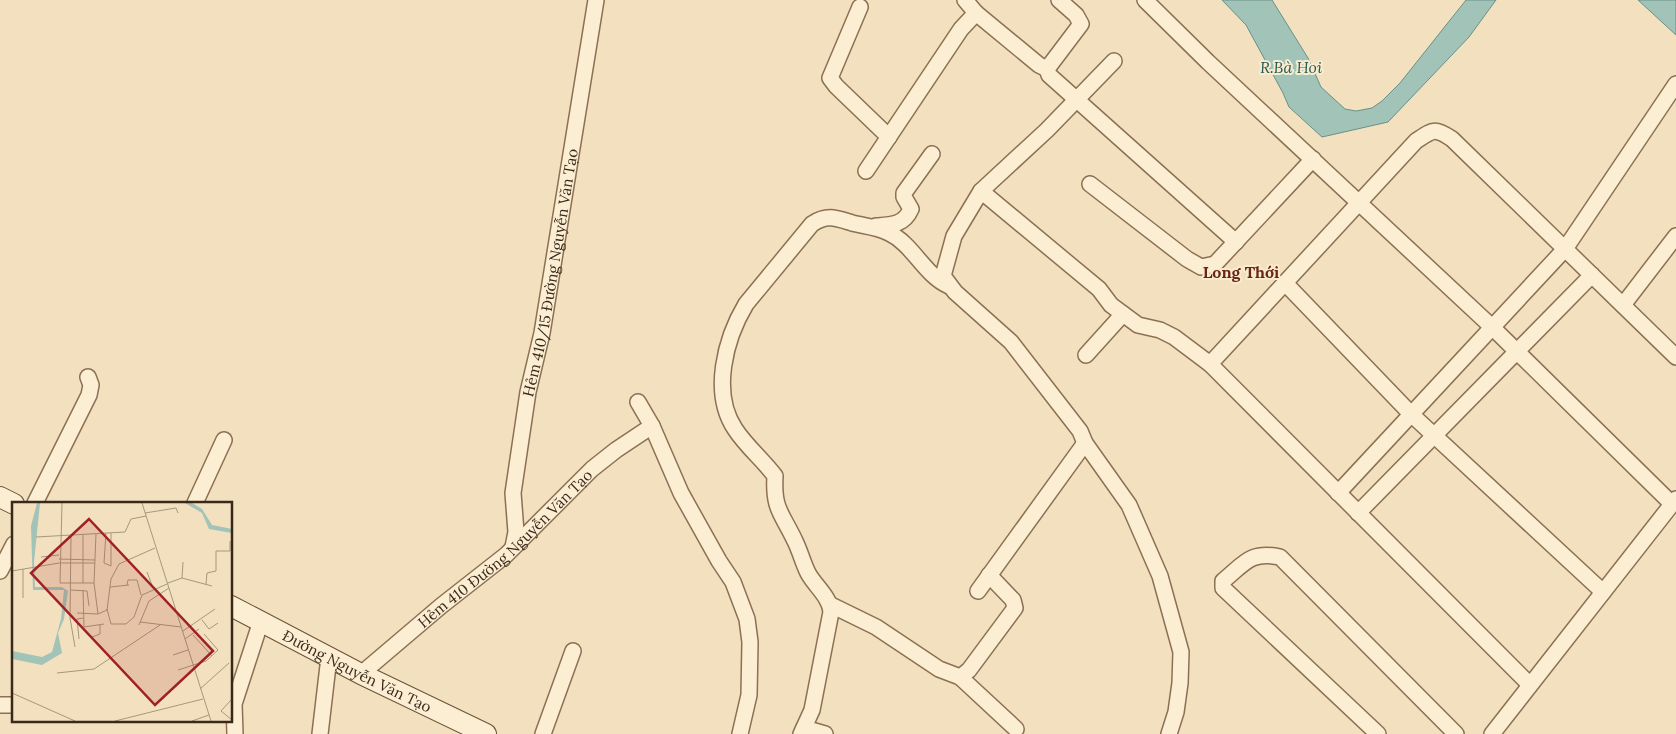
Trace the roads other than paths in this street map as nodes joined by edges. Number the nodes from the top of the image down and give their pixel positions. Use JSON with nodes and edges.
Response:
{"nodes":[{"id":1,"x":596,"y":0,"type":"edge"},
{"id":2,"x":964,"y":0,"type":"edge"},
{"id":3,"x":1059,"y":0,"type":"edge"},
{"id":4,"x":1145,"y":0,"type":"edge"},
{"id":5,"x":860,"y":7,"type":"dead end"},
{"id":6,"x":976,"y":13,"type":"junction"},
{"id":7,"x":1114,"y":60,"type":"dead end"},
{"id":8,"x":1046,"y":69,"type":"junction"},
{"id":9,"x":1676,"y":84,"type":"edge"},
{"id":10,"x":1077,"y":99,"type":"junction"},
{"id":11,"x":889,"y":137,"type":"junction"},
{"id":12,"x":932,"y":154,"type":"dead end"},
{"id":13,"x":1313,"y":160,"type":"junction"},
{"id":14,"x":866,"y":171,"type":"dead end"},
{"id":15,"x":1090,"y":184,"type":"dead end"},
{"id":16,"x":981,"y":191,"type":"junction"},
{"id":17,"x":1359,"y":203,"type":"junction"},
{"id":18,"x":869,"y":226,"type":"junction"},
{"id":19,"x":1676,"y":236,"type":"edge"},
{"id":20,"x":1236,"y":242,"type":"junction"},
{"id":21,"x":1565,"y":249,"type":"junction"},
{"id":22,"x":1592,"y":275,"type":"junction"},
{"id":23,"x":1285,"y":283,"type":"junction"},
{"id":24,"x":951,"y":287,"type":"junction"},
{"id":25,"x":1623,"y":305,"type":"junction"},
{"id":26,"x":1123,"y":314,"type":"junction"},
{"id":27,"x":1492,"y":327,"type":"junction"},
{"id":28,"x":1516,"y":351,"type":"junction"},
{"id":29,"x":1086,"y":355,"type":"dead end"},
{"id":30,"x":1676,"y":356,"type":"edge"},
{"id":31,"x":1210,"y":364,"type":"junction"},
{"id":32,"x":88,"y":377,"type":"dead end"},
{"id":33,"x":638,"y":402,"type":"dead end"},
{"id":34,"x":1411,"y":414,"type":"junction"},
{"id":35,"x":652,"y":426,"type":"junction"},
{"id":36,"x":1435,"y":436,"type":"junction"},
{"id":37,"x":224,"y":440,"type":"dead end"},
{"id":38,"x":1085,"y":443,"type":"junction"},
{"id":39,"x":1338,"y":493,"type":"junction"},
{"id":40,"x":0,"y":497,"type":"edge"},
{"id":41,"x":36,"y":502,"type":"edge"},
{"id":42,"x":195,"y":502,"type":"edge"},
{"id":43,"x":1674,"y":502,"type":"edge"},
{"id":44,"x":12,"y":503,"type":"edge"},
{"id":45,"x":1358,"y":513,"type":"junction"},
{"id":46,"x":513,"y":547,"type":"junction"},
{"id":47,"x":12,"y":548,"type":"edge"},
{"id":48,"x":0,"y":571,"type":"edge"},
{"id":49,"x":989,"y":575,"type":"junction"},
{"id":50,"x":978,"y":591,"type":"dead end"},
{"id":51,"x":1603,"y":592,"type":"junction"},
{"id":52,"x":831,"y":605,"type":"junction"},
{"id":53,"x":232,"y":606,"type":"edge"},
{"id":54,"x":261,"y":621,"type":"junction"},
{"id":55,"x":573,"y":651,"type":"dead end"},
{"id":56,"x":329,"y":656,"type":"junction"},
{"id":57,"x":361,"y":674,"type":"junction"},
{"id":58,"x":960,"y":677,"type":"junction"},
{"id":59,"x":1530,"y":685,"type":"junction"},
{"id":60,"x":233,"y":705,"type":"edge"},
{"id":61,"x":1016,"y":729,"type":"dead end"},
{"id":62,"x":802,"y":731,"type":"edge"},
{"id":63,"x":235,"y":734,"type":"edge"},
{"id":64,"x":320,"y":734,"type":"edge"},
{"id":65,"x":486,"y":734,"type":"edge"},
{"id":66,"x":543,"y":734,"type":"edge"},
{"id":67,"x":740,"y":734,"type":"edge"},
{"id":68,"x":825,"y":734,"type":"edge"},
{"id":69,"x":1169,"y":734,"type":"edge"},
{"id":70,"x":1378,"y":734,"type":"edge"},
{"id":71,"x":1456,"y":734,"type":"edge"},
{"id":72,"x":1492,"y":734,"type":"edge"}],
"edges":[{"from":1,"to":46,"type":"street","name":"Hẻm 410/15 Đường Nguyễn Văn Tạo"},
{"from":2,"to":6,"type":"street"},
{"from":3,"to":8,"type":"street"},
{"from":4,"to":13,"type":"street"},
{"from":5,"to":11,"type":"street"},
{"from":6,"to":8,"type":"street"},
{"from":6,"to":11,"type":"street"},
{"from":7,"to":10,"type":"street"},
{"from":8,"to":10,"type":"street"},
{"from":9,"to":21,"type":"street"},
{"from":10,"to":16,"type":"street"},
{"from":10,"to":20,"type":"street"},
{"from":11,"to":14,"type":"street"},
{"from":12,"to":18,"type":"street"},
{"from":13,"to":17,"type":"street"},
{"from":13,"to":20,"type":"street"},
{"from":15,"to":20,"type":"street"},
{"from":16,"to":24,"type":"street"},
{"from":16,"to":26,"type":"street"},
{"from":17,"to":21,"type":"street"},
{"from":17,"to":23,"type":"street"},
{"from":17,"to":27,"type":"street"},
{"from":18,"to":24,"type":"street"},
{"from":18,"to":52,"type":"street"},
{"from":19,"to":25,"type":"street"},
{"from":21,"to":22,"type":"street"},
{"from":21,"to":27,"type":"street"},
{"from":22,"to":25,"type":"street"},
{"from":22,"to":28,"type":"street"},
{"from":23,"to":31,"type":"street"},
{"from":23,"to":34,"type":"street"},
{"from":24,"to":38,"type":"street"},
{"from":25,"to":30,"type":"street"},
{"from":26,"to":29,"type":"street"},
{"from":26,"to":31,"type":"street"},
{"from":27,"to":28,"type":"street"},
{"from":27,"to":34,"type":"street"},
{"from":28,"to":36,"type":"street"},
{"from":28,"to":43,"type":"street"},
{"from":31,"to":39,"type":"street"},
{"from":32,"to":41,"type":"street"},
{"from":33,"to":35,"type":"street"},
{"from":34,"to":36,"type":"street"},
{"from":34,"to":39,"type":"street"},
{"from":35,"to":46,"type":"street","name":"Hẻm 410 Đường Nguyễn Văn Tạo"},
{"from":35,"to":67,"type":"street"},
{"from":36,"to":45,"type":"street"},
{"from":36,"to":51,"type":"street"},
{"from":37,"to":42,"type":"street"},
{"from":38,"to":49,"type":"street"},
{"from":38,"to":69,"type":"street"},
{"from":39,"to":45,"type":"street"},
{"from":40,"to":44,"type":"main road"},
{"from":43,"to":51,"type":"street"},
{"from":45,"to":59,"type":"street"},
{"from":46,"to":57,"type":"street","name":"Hẻm 410 Đường Nguyễn Văn Tạo"},
{"from":47,"to":48,"type":"street"},
{"from":49,"to":50,"type":"street"},
{"from":49,"to":58,"type":"street"},
{"from":51,"to":59,"type":"street"},
{"from":52,"to":58,"type":"street"},
{"from":52,"to":62,"type":"street"},
{"from":53,"to":54,"type":"main road","name":"Đường Nguyễn Văn Tạo"},
{"from":54,"to":56,"type":"main road","name":"Đường Nguyễn Văn Tạo"},
{"from":54,"to":60,"type":"street"},
{"from":55,"to":66,"type":"street"},
{"from":56,"to":57,"type":"main road","name":"Đường Nguyễn Văn Tạo"},
{"from":56,"to":64,"type":"street"},
{"from":57,"to":65,"type":"main road","name":"Đường Nguyễn Văn Tạo"},
{"from":58,"to":61,"type":"street"},
{"from":59,"to":72,"type":"street"},
{"from":60,"to":63,"type":"street"},
{"from":62,"to":68,"type":"street"},
{"from":70,"to":71,"type":"street"}]}
